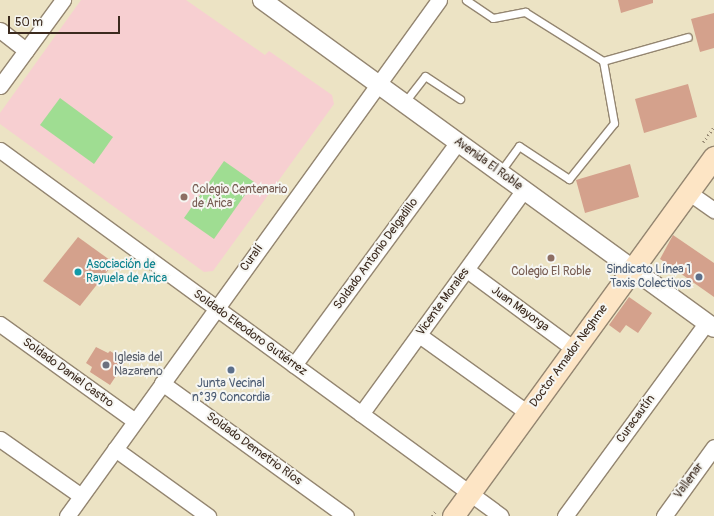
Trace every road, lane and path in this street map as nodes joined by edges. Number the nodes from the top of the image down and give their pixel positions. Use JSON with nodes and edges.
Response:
{"nodes":[{"id":1,"x":63,"y":0,"type":"edge"},
{"id":2,"x":262,"y":0,"type":"edge"},
{"id":3,"x":439,"y":0,"type":"edge"},
{"id":4,"x":466,"y":0,"type":"edge"},
{"id":5,"x":0,"y":30,"type":"edge"},
{"id":6,"x":688,"y":37,"type":"dead end"},
{"id":7,"x":26,"y":50,"type":"junction"},
{"id":8,"x":603,"y":61,"type":"junction"},
{"id":9,"x":378,"y":84,"type":"junction"},
{"id":10,"x":0,"y":86,"type":"edge"},
{"id":11,"x":460,"y":99,"type":"dead end"},
{"id":12,"x":404,"y":103,"type":"junction"},
{"id":13,"x":458,"y":142,"type":"junction"},
{"id":14,"x":0,"y":150,"type":"edge"},
{"id":15,"x":714,"y":157,"type":"edge"},
{"id":16,"x":500,"y":173,"type":"junction"},
{"id":17,"x":524,"y":190,"type":"junction"},
{"id":18,"x":688,"y":192,"type":"junction"},
{"id":19,"x":714,"y":210,"type":"edge"},
{"id":20,"x":632,"y":269,"type":"junction"},
{"id":21,"x":467,"y":270,"type":"junction"},
{"id":22,"x":216,"y":308,"type":"junction"},
{"id":23,"x":0,"y":324,"type":"edge"},
{"id":24,"x":710,"y":326,"type":"edge"},
{"id":25,"x":419,"y":335,"type":"junction"},
{"id":26,"x":574,"y":349,"type":"junction"},
{"id":27,"x":294,"y":365,"type":"junction"},
{"id":28,"x":162,"y":383,"type":"junction"},
{"id":29,"x":528,"y":413,"type":"junction"},
{"id":30,"x":361,"y":414,"type":"junction"},
{"id":31,"x":135,"y":421,"type":"junction"},
{"id":32,"x":0,"y":439,"type":"edge"},
{"id":33,"x":714,"y":447,"type":"edge"},
{"id":34,"x":115,"y":449,"type":"junction"},
{"id":35,"x":469,"y":493,"type":"junction"},
{"id":36,"x":81,"y":496,"type":"junction"},
{"id":37,"x":67,"y":516,"type":"edge"},
{"id":38,"x":208,"y":516,"type":"edge"},
{"id":39,"x":346,"y":516,"type":"edge"},
{"id":40,"x":453,"y":516,"type":"edge"},
{"id":41,"x":501,"y":516,"type":"edge"},
{"id":42,"x":565,"y":516,"type":"edge"},
{"id":43,"x":664,"y":516,"type":"edge"}],
"edges":[{"from":1,"to":7,"type":"street"},
{"from":2,"to":9,"type":"street","name":"Avenida El Roble"},
{"from":3,"to":9,"type":"street","name":"Curalí"},
{"from":4,"to":8,"type":"lane"},
{"from":5,"to":7,"type":"street"},
{"from":6,"to":8,"type":"lane"},
{"from":7,"to":10,"type":"street"},
{"from":8,"to":16,"type":"lane"},
{"from":9,"to":12,"type":"street","name":"Avenida El Roble"},
{"from":9,"to":22,"type":"street","name":"Curalí"},
{"from":11,"to":12,"type":"lane"},
{"from":12,"to":13,"type":"street","name":"Avenida El Roble"},
{"from":13,"to":16,"type":"street","name":"Avenida El Roble"},
{"from":13,"to":27,"type":"street","name":"Soldado Antonio Delgadillo"},
{"from":14,"to":22,"type":"street","name":"Soldado Eleodoro Gutiérrez"},
{"from":15,"to":18,"type":"main road","name":"Doctor Amador Neghme"},
{"from":16,"to":17,"type":"street","name":"Avenida El Roble"},
{"from":17,"to":20,"type":"street","name":"Avenida El Roble"},
{"from":17,"to":21,"type":"street","name":"Vicente Morales"},
{"from":18,"to":19,"type":"street"},
{"from":18,"to":20,"type":"main road","name":"Doctor Amador Neghme"},
{"from":20,"to":24,"type":"street","name":"Avenida El Roble"},
{"from":20,"to":26,"type":"main road","name":"Doctor Amador Neghme"},
{"from":21,"to":25,"type":"street","name":"Vicente Morales"},
{"from":21,"to":26,"type":"street","name":"Juan Mayorga"},
{"from":22,"to":27,"type":"street","name":"Soldado Eleodoro Gutiérrez"},
{"from":22,"to":28,"type":"street","name":"Curalí"},
{"from":23,"to":31,"type":"street","name":"Soldado Daniel Castro"},
{"from":24,"to":42,"type":"street","name":"Curacautín"},
{"from":25,"to":29,"type":"street"},
{"from":25,"to":30,"type":"street","name":"Vicente Morales"},
{"from":26,"to":29,"type":"main road","name":"Doctor Amador Neghme"},
{"from":27,"to":30,"type":"street","name":"Soldado Eleodoro Gutiérrez"},
{"from":28,"to":31,"type":"street","name":"Curalí"},
{"from":28,"to":39,"type":"street","name":"Soldado Demetrio Ríos"},
{"from":29,"to":35,"type":"main road","name":"Doctor Amador Neghme"},
{"from":30,"to":35,"type":"street","name":"Soldado Eleodoro Gutiérrez"},
{"from":31,"to":34,"type":"street","name":"Curalí"},
{"from":32,"to":36,"type":"street"},
{"from":33,"to":43,"type":"street","name":"Vallenar"},
{"from":34,"to":36,"type":"street","name":"Curalí"},
{"from":34,"to":38,"type":"street"},
{"from":35,"to":40,"type":"main road","name":"Doctor Amador Neghme"},
{"from":35,"to":41,"type":"street","name":"Soldado Eleodoro Gutiérrez"},
{"from":36,"to":37,"type":"street","name":"Curalí"}]}
